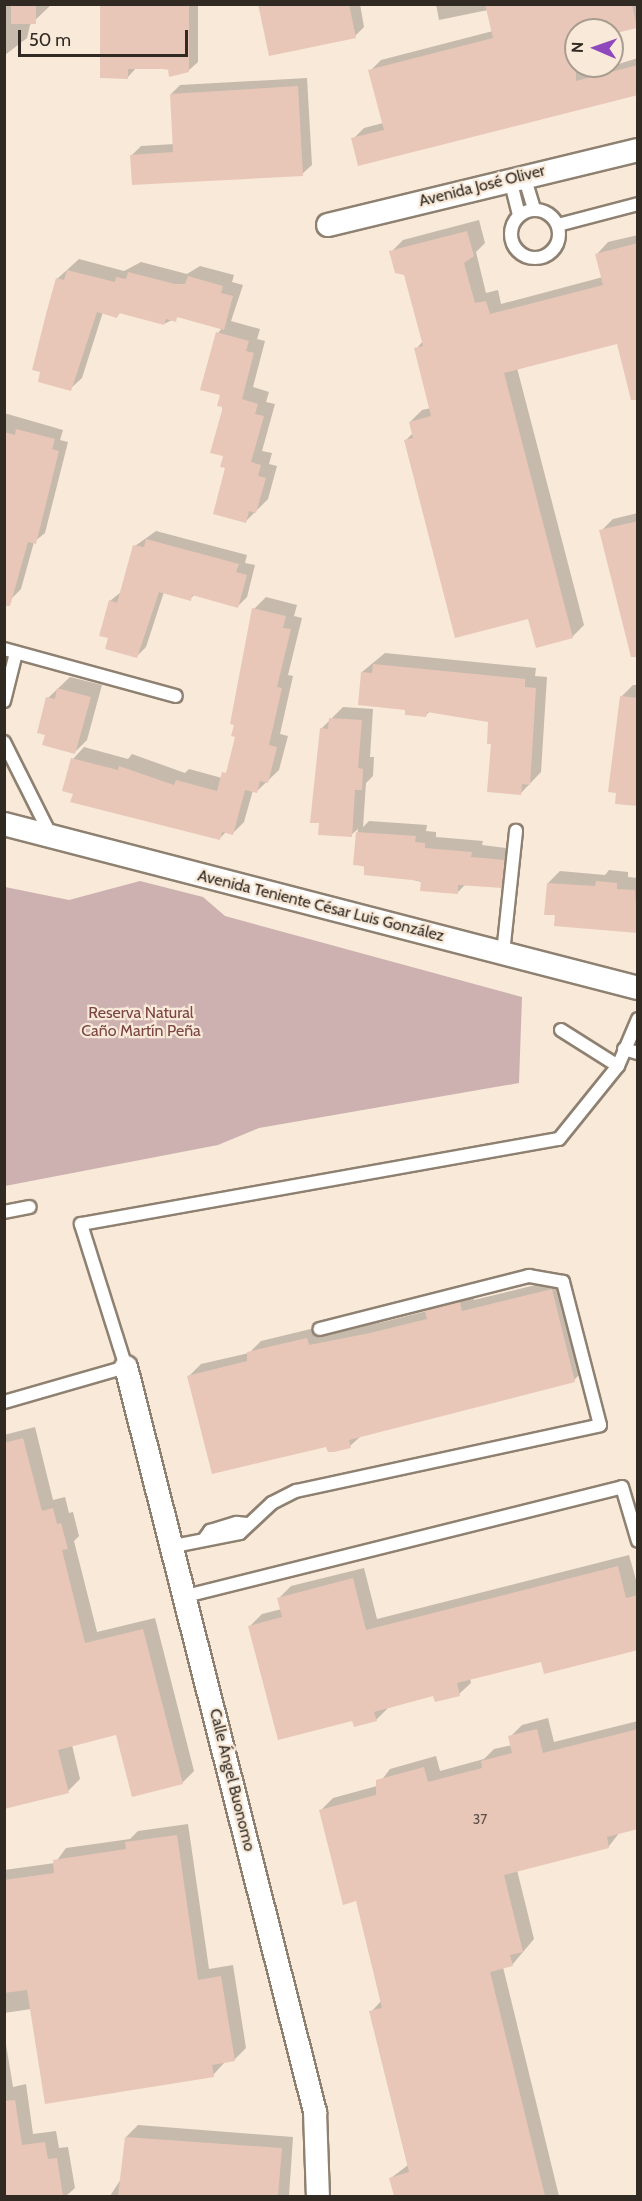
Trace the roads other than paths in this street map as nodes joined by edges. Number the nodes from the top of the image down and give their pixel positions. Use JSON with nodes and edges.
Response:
{"nodes":[{"id":1,"x":638,"y":150,"type":"edge"},
{"id":2,"x":517,"y":178,"type":"junction"},
{"id":3,"x":638,"y":204,"type":"edge"},
{"id":4,"x":534,"y":209,"type":"junction"},
{"id":5,"x":519,"y":215,"type":"junction"},
{"id":6,"x":328,"y":225,"type":"dead end"},
{"id":7,"x":558,"y":225,"type":"junction"},
{"id":8,"x":10,"y":651,"type":"edge"},
{"id":9,"x":176,"y":696,"type":"dead end"},
{"id":10,"x":4,"y":701,"type":"edge"},
{"id":11,"x":4,"y":742,"type":"edge"},
{"id":12,"x":4,"y":825,"type":"edge"},
{"id":13,"x":516,"y":831,"type":"dead end"},
{"id":14,"x":52,"y":837,"type":"junction"},
{"id":15,"x":503,"y":953,"type":"junction"},
{"id":16,"x":638,"y":988,"type":"edge"},
{"id":17,"x":638,"y":1019,"type":"edge"},
{"id":18,"x":561,"y":1030,"type":"dead end"},
{"id":19,"x":624,"y":1049,"type":"junction"},
{"id":20,"x":638,"y":1053,"type":"edge"},
{"id":21,"x":618,"y":1066,"type":"junction"},
{"id":22,"x":30,"y":1207,"type":"dead end"},
{"id":23,"x":4,"y":1212,"type":"edge"},
{"id":24,"x":320,"y":1329,"type":"dead end"},
{"id":25,"x":126,"y":1367,"type":"junction"},
{"id":26,"x":4,"y":1402,"type":"edge"},
{"id":27,"x":638,"y":1541,"type":"edge"},
{"id":28,"x":174,"y":1546,"type":"junction"},
{"id":29,"x":186,"y":1596,"type":"junction"},
{"id":30,"x":318,"y":2196,"type":"edge"}],
"edges":[{"from":1,"to":2,"type":"street","name":"Avenida José Oliver"},
{"from":2,"to":4,"type":"lane"},
{"from":2,"to":5,"type":"lane"},
{"from":2,"to":6,"type":"street","name":"Avenida José Oliver"},
{"from":3,"to":7,"type":"lane"},
{"from":4,"to":5,"type":"lane"},
{"from":4,"to":7,"type":"lane"},
{"from":5,"to":7,"type":"lane"},
{"from":8,"to":9,"type":"lane"},
{"from":8,"to":10,"type":"lane"},
{"from":11,"to":14,"type":"lane"},
{"from":12,"to":14,"type":"street","name":"Avenida Teniente César Luis González"},
{"from":13,"to":15,"type":"lane"},
{"from":14,"to":15,"type":"street","name":"Avenida Teniente César Luis González"},
{"from":15,"to":16,"type":"street","name":"Avenida Teniente César Luis González"},
{"from":17,"to":19,"type":"lane"},
{"from":18,"to":21,"type":"lane"},
{"from":19,"to":20,"type":"lane"},
{"from":19,"to":21,"type":"lane"},
{"from":21,"to":25,"type":"lane"},
{"from":22,"to":23,"type":"lane"},
{"from":24,"to":28,"type":"lane"},
{"from":25,"to":26,"type":"lane"},
{"from":25,"to":28,"type":"street","name":"Calle Ángel Buonomo"},
{"from":27,"to":29,"type":"lane"},
{"from":28,"to":29,"type":"street","name":"Calle Ángel Buonomo"},
{"from":29,"to":30,"type":"street","name":"Calle Ángel Buonomo"}]}
